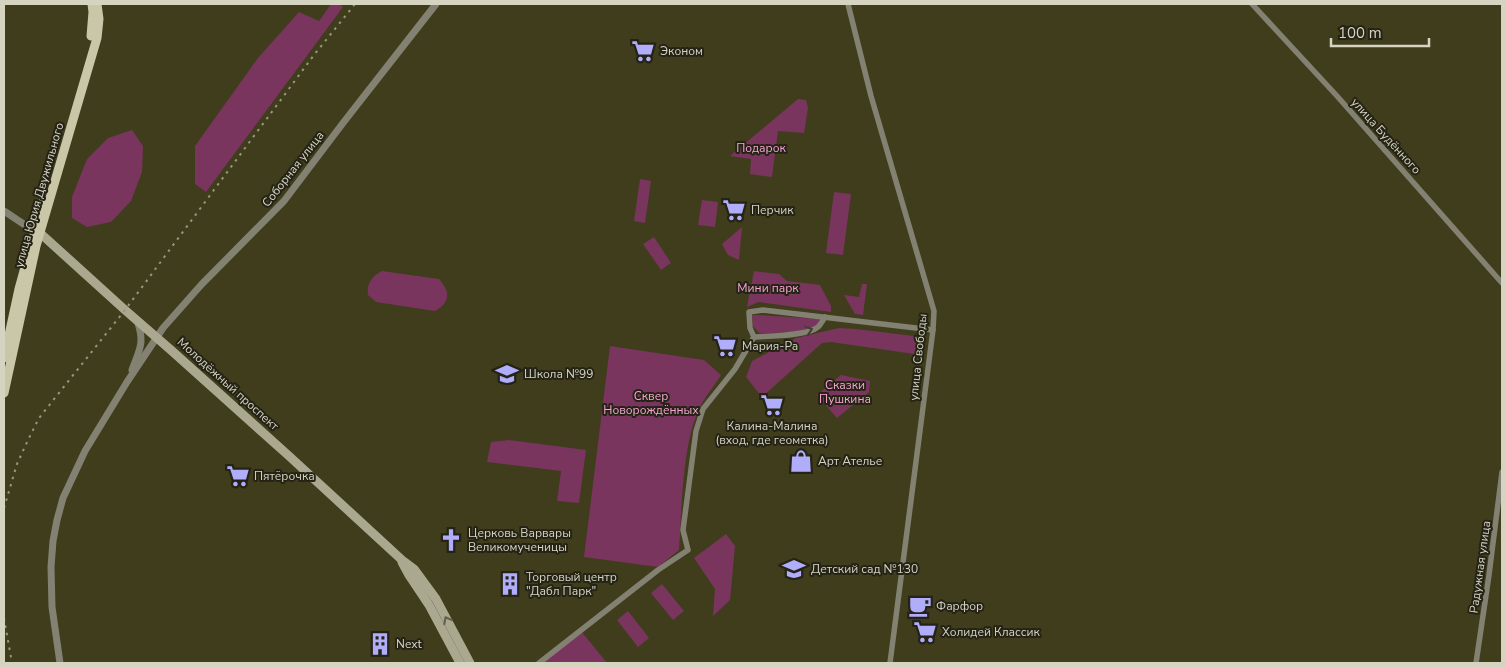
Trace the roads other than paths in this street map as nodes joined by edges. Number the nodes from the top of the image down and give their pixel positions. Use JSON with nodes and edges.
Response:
{"nodes":[{"id":1,"x":92,"y":4,"type":"edge"},
{"id":2,"x":97,"y":4,"type":"edge"},
{"id":3,"x":436,"y":4,"type":"edge"},
{"id":4,"x":848,"y":4,"type":"edge"},
{"id":5,"x":1252,"y":4,"type":"edge"},
{"id":6,"x":4,"y":211,"type":"edge"},
{"id":7,"x":37,"y":232,"type":"junction"},
{"id":8,"x":1502,"y":283,"type":"edge"},
{"id":9,"x":825,"y":317,"type":"junction"},
{"id":10,"x":136,"y":320,"type":"junction"},
{"id":11,"x":933,"y":330,"type":"junction"},
{"id":12,"x":754,"y":337,"type":"junction"},
{"id":13,"x":158,"y":338,"type":"junction"},
{"id":14,"x":4,"y":358,"type":"edge"},
{"id":15,"x":127,"y":382,"type":"junction"},
{"id":16,"x":4,"y":393,"type":"edge"},
{"id":17,"x":1502,"y":472,"type":"edge"},
{"id":18,"x":402,"y":560,"type":"junction"},
{"id":19,"x":60,"y":663,"type":"edge"},
{"id":20,"x":460,"y":663,"type":"edge"},
{"id":21,"x":470,"y":663,"type":"edge"},
{"id":22,"x":539,"y":663,"type":"edge"},
{"id":23,"x":890,"y":663,"type":"edge"},
{"id":24,"x":1476,"y":663,"type":"edge"}],
"edges":[{"from":1,"to":7,"type":"main road","name":"улица Юрия Двужильного"},
{"from":2,"to":7,"type":"main road","name":"улица Юрия Двужильного"},
{"from":3,"to":13,"type":"street","name":"Соборная улица"},
{"from":4,"to":11,"type":"street","name":"улица Свободы"},
{"from":5,"to":8,"type":"street","name":"улица Будённого"},
{"from":6,"to":7,"type":"street"},
{"from":7,"to":10,"type":"main road","name":"Молодёжный проспект"},
{"from":7,"to":14,"type":"main road","name":"улица Юрия Двужильного"},
{"from":7,"to":16,"type":"main road","name":"улица Юрия Двужильного"},
{"from":9,"to":11,"type":"street"},
{"from":12,"to":9,"type":"street","one_way":true},
{"from":9,"to":12,"type":"street"},
{"from":10,"to":13,"type":"main road","name":"Молодёжный проспект"},
{"from":10,"to":15,"type":"street"},
{"from":11,"to":23,"type":"street","name":"улица Свободы"},
{"from":12,"to":22,"type":"street"},
{"from":13,"to":15,"type":"street","name":"Соборная улица"},
{"from":13,"to":18,"type":"main road","name":"Молодёжный проспект"},
{"from":15,"to":19,"type":"street"},
{"from":17,"to":24,"type":"street","name":"Радужная улица"},
{"from":18,"to":20,"type":"main road","name":"Молодёжный проспект"},
{"from":21,"to":18,"type":"main road","name":"Молодёжный проспект","one_way":true}]}
